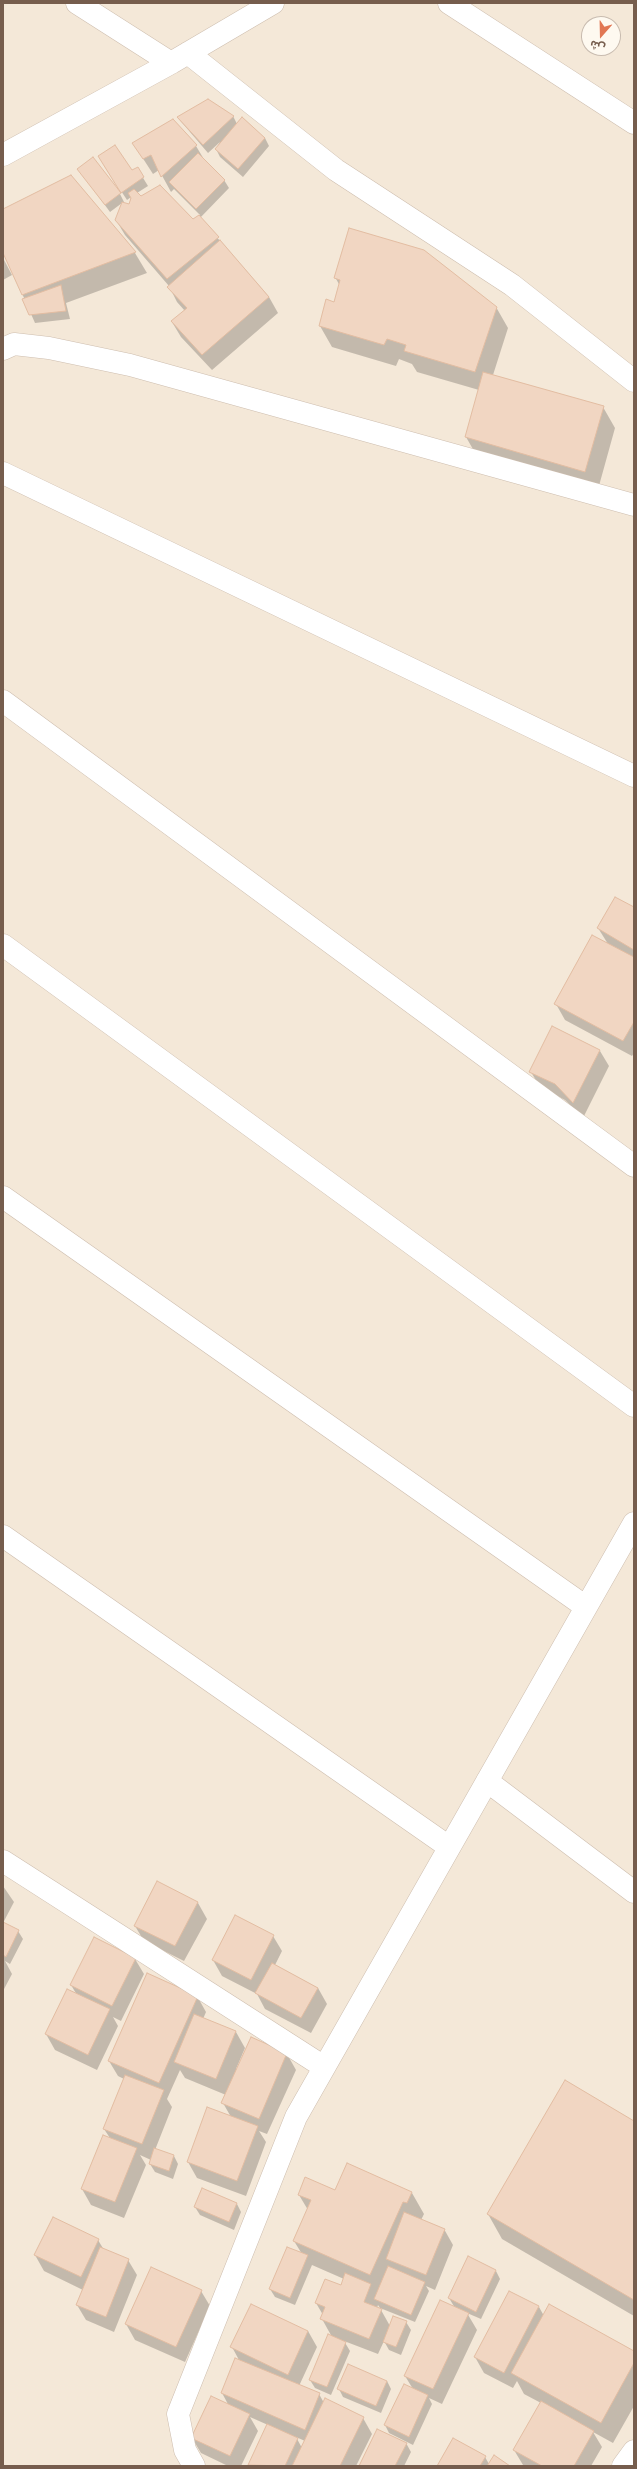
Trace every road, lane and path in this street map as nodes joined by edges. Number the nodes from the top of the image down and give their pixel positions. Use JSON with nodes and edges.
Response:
{"nodes":[{"id":1,"x":77,"y":3,"type":"edge"},
{"id":2,"x":274,"y":3,"type":"edge"},
{"id":3,"x":449,"y":3,"type":"edge"},
{"id":4,"x":180,"y":58,"type":"junction"},
{"id":5,"x":634,"y":123,"type":"edge"},
{"id":6,"x":3,"y":155,"type":"edge"},
{"id":7,"x":3,"y":349,"type":"edge"},
{"id":8,"x":634,"y":381,"type":"edge"},
{"id":9,"x":3,"y":473,"type":"edge"},
{"id":10,"x":634,"y":505,"type":"edge"},
{"id":11,"x":3,"y":701,"type":"edge"},
{"id":12,"x":634,"y":776,"type":"edge"},
{"id":13,"x":3,"y":945,"type":"edge"},
{"id":14,"x":634,"y":1166,"type":"edge"},
{"id":15,"x":3,"y":1197,"type":"edge"},
{"id":16,"x":634,"y":1406,"type":"edge"},
{"id":17,"x":634,"y":1523,"type":"edge"},
{"id":18,"x":3,"y":1536,"type":"edge"},
{"id":19,"x":586,"y":1607,"type":"junction"},
{"id":20,"x":487,"y":1781,"type":"junction"},
{"id":21,"x":449,"y":1847,"type":"junction"},
{"id":22,"x":3,"y":1861,"type":"edge"},
{"id":23,"x":634,"y":1892,"type":"edge"},
{"id":24,"x":324,"y":2068,"type":"junction"},
{"id":25,"x":634,"y":2451,"type":"edge"},
{"id":26,"x":194,"y":2466,"type":"edge"},
{"id":27,"x":623,"y":2466,"type":"edge"}],
"edges":[{"from":1,"to":4,"type":"street"},
{"from":2,"to":4,"type":"street"},
{"from":3,"to":5,"type":"street"},
{"from":4,"to":6,"type":"street"},
{"from":4,"to":8,"type":"street"},
{"from":7,"to":10,"type":"street"},
{"from":9,"to":12,"type":"street"},
{"from":11,"to":14,"type":"street"},
{"from":13,"to":16,"type":"street"},
{"from":15,"to":19,"type":"street"},
{"from":17,"to":19,"type":"street"},
{"from":18,"to":21,"type":"street"},
{"from":19,"to":20,"type":"street"},
{"from":20,"to":21,"type":"street"},
{"from":20,"to":23,"type":"street"},
{"from":21,"to":24,"type":"street"},
{"from":22,"to":24,"type":"street"},
{"from":24,"to":26,"type":"street"},
{"from":25,"to":27,"type":"street"}]}
